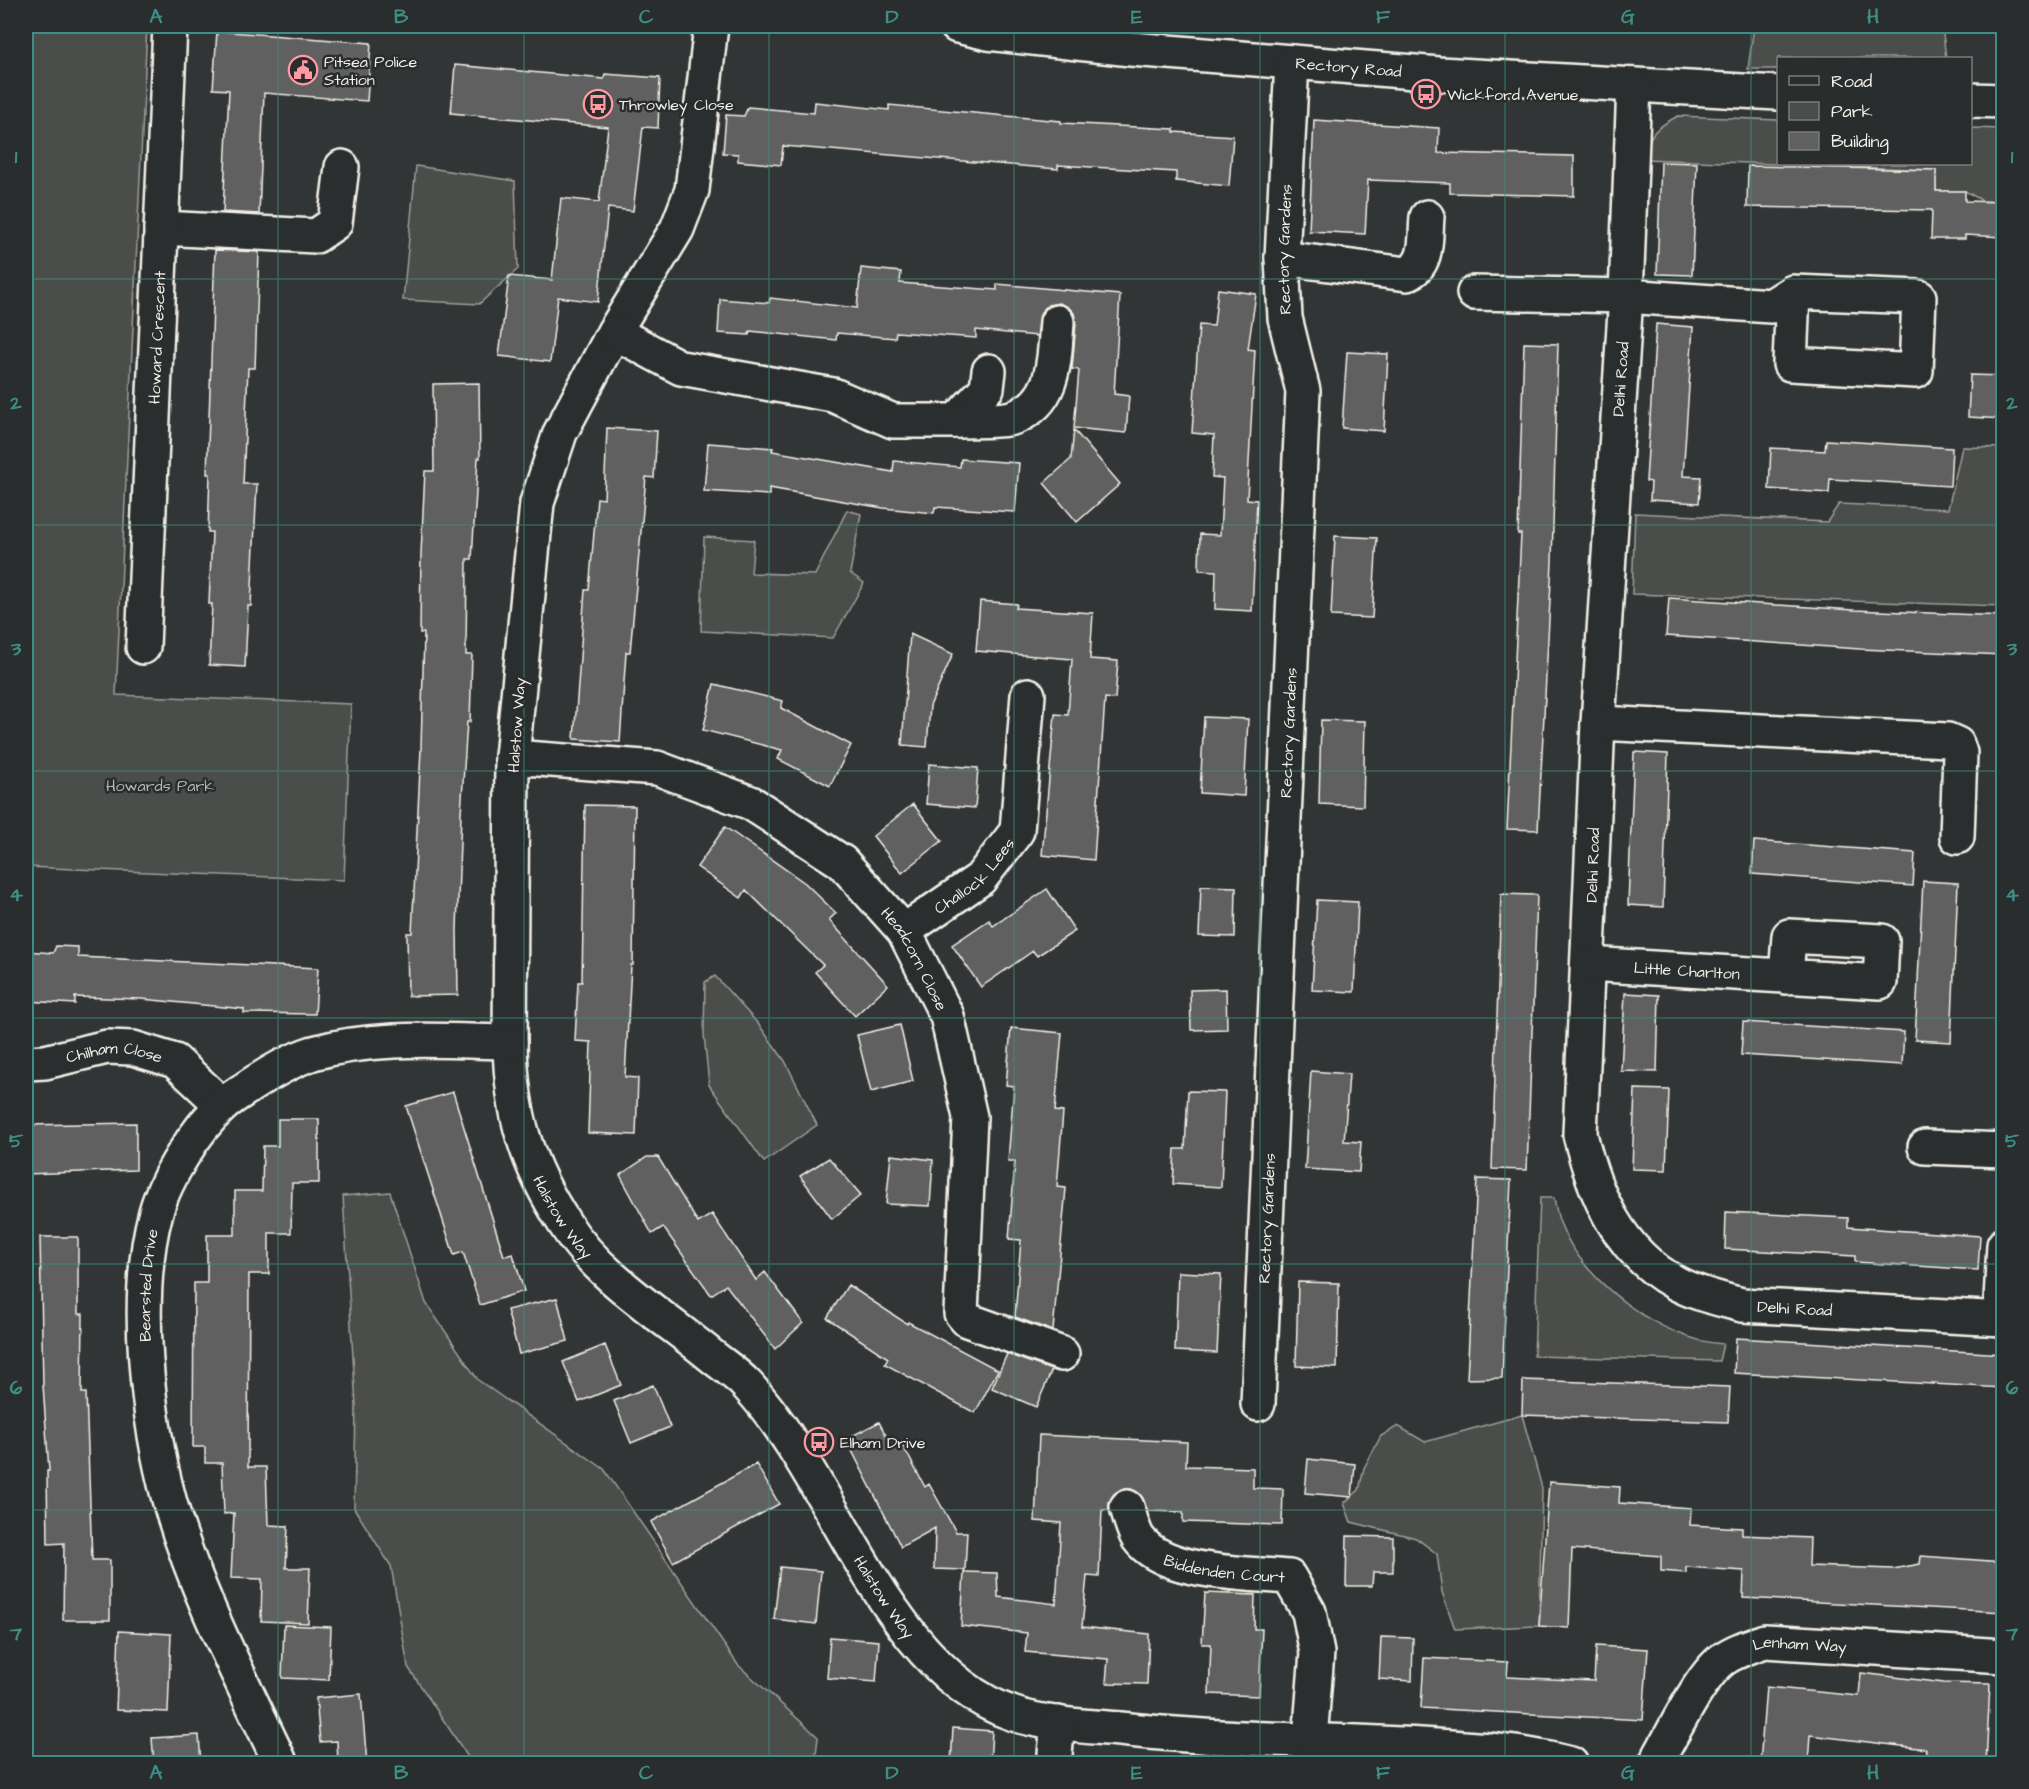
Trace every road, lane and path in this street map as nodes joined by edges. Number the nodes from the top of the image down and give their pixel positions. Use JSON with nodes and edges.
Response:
{"nodes":[{"id":1,"x":170,"y":26,"type":"edge"},
{"id":2,"x":711,"y":26,"type":"edge"},
{"id":3,"x":957,"y":26,"type":"edge"},
{"id":4,"x":1292,"y":62,"type":"junction"},
{"id":5,"x":1634,"y":85,"type":"junction"},
{"id":6,"x":1777,"y":93,"type":"edge"},
{"id":7,"x":1972,"y":100,"type":"edge"},
{"id":8,"x":2004,"y":100,"type":"edge"},
{"id":9,"x":342,"y":166,"type":"dead end"},
{"id":10,"x":1427,"y":217,"type":"dead end"},
{"id":11,"x":161,"y":228,"type":"junction"},
{"id":12,"x":1282,"y":258,"type":"junction"},
{"id":13,"x":1474,"y":292,"type":"dead end"},
{"id":14,"x":1793,"y":292,"type":"dead end"},
{"id":15,"x":1626,"y":296,"type":"junction"},
{"id":16,"x":1057,"y":322,"type":"dead end"},
{"id":17,"x":614,"y":332,"type":"junction"},
{"id":18,"x":989,"y":371,"type":"dead end"},
{"id":19,"x":956,"y":421,"type":"junction"},
{"id":20,"x":142,"y":647,"type":"dead end"},
{"id":21,"x":1028,"y":695,"type":"dead end"},
{"id":22,"x":1598,"y":723,"type":"junction"},
{"id":23,"x":512,"y":757,"type":"junction"},
{"id":24,"x":1957,"y":837,"type":"dead end"},
{"id":25,"x":904,"y":932,"type":"junction"},
{"id":26,"x":1588,"y":964,"type":"junction"},
{"id":27,"x":1786,"y":977,"type":"dead end"},
{"id":28,"x":510,"y":1042,"type":"junction"},
{"id":29,"x":26,"y":1063,"type":"edge"},
{"id":30,"x":222,"y":1105,"type":"junction"},
{"id":31,"x":1925,"y":1147,"type":"dead end"},
{"id":32,"x":2004,"y":1150,"type":"edge"},
{"id":33,"x":2004,"y":1245,"type":"edge"},
{"id":34,"x":2002,"y":1319,"type":"edge"},
{"id":35,"x":1062,"y":1354,"type":"dead end"},
{"id":36,"x":1258,"y":1404,"type":"dead end"},
{"id":37,"x":1127,"y":1507,"type":"dead end"},
{"id":38,"x":2004,"y":1656,"type":"edge"},
{"id":39,"x":1058,"y":1723,"type":"junction"},
{"id":40,"x":1310,"y":1739,"type":"junction"},
{"id":41,"x":281,"y":1764,"type":"edge"},
{"id":42,"x":1054,"y":1764,"type":"edge"},
{"id":43,"x":1571,"y":1764,"type":"edge"},
{"id":44,"x":1656,"y":1764,"type":"edge"}],
"edges":[{"from":1,"to":11,"type":"street","name":"Howard Crescent"},
{"from":2,"to":17,"type":"street","name":"Halstow Way"},
{"from":3,"to":4,"type":"street","name":"Rectory Road"},
{"from":4,"to":5,"type":"street","name":"Rectory Road"},
{"from":4,"to":12,"type":"street","name":"Rectory Gardens"},
{"from":5,"to":6,"type":"street","name":"Rectory Road"},
{"from":5,"to":15,"type":"street","name":"Delhi Road"},
{"from":7,"to":8,"type":"street"},
{"from":9,"to":11,"type":"street"},
{"from":10,"to":12,"type":"street"},
{"from":11,"to":20,"type":"street","name":"Howard Crescent"},
{"from":12,"to":36,"type":"street","name":"Rectory Gardens"},
{"from":13,"to":15,"type":"street"},
{"from":14,"to":15,"type":"street"},
{"from":15,"to":22,"type":"street","name":"Delhi Road"},
{"from":16,"to":19,"type":"street"},
{"from":17,"to":19,"type":"street"},
{"from":17,"to":23,"type":"street","name":"Halstow Way"},
{"from":18,"to":19,"type":"street"},
{"from":21,"to":25,"type":"street","name":"Challock Lees"},
{"from":22,"to":24,"type":"street"},
{"from":22,"to":26,"type":"street","name":"Delhi Road"},
{"from":23,"to":25,"type":"street","name":"Headcorn Close"},
{"from":23,"to":28,"type":"street","name":"Halstow Way"},
{"from":25,"to":35,"type":"street","name":"Headcorn Close"},
{"from":26,"to":27,"type":"street","name":"Little Charlton"},
{"from":26,"to":34,"type":"street","name":"Delhi Road"},
{"from":28,"to":30,"type":"street","name":"Bearsted Drive"},
{"from":28,"to":39,"type":"street","name":"Halstow Way"},
{"from":29,"to":30,"type":"street","name":"Chilham Close"},
{"from":30,"to":41,"type":"street","name":"Bearsted Drive"},
{"from":31,"to":32,"type":"street"},
{"from":33,"to":34,"type":"street","name":"Delhi Road"},
{"from":37,"to":40,"type":"street","name":"Biddenden Court"},
{"from":38,"to":44,"type":"street","name":"Lenham Way"},
{"from":39,"to":40,"type":"street","name":"Halstow Way"},
{"from":39,"to":42,"type":"street"},
{"from":40,"to":43,"type":"street","name":"Halstow Way"}]}
